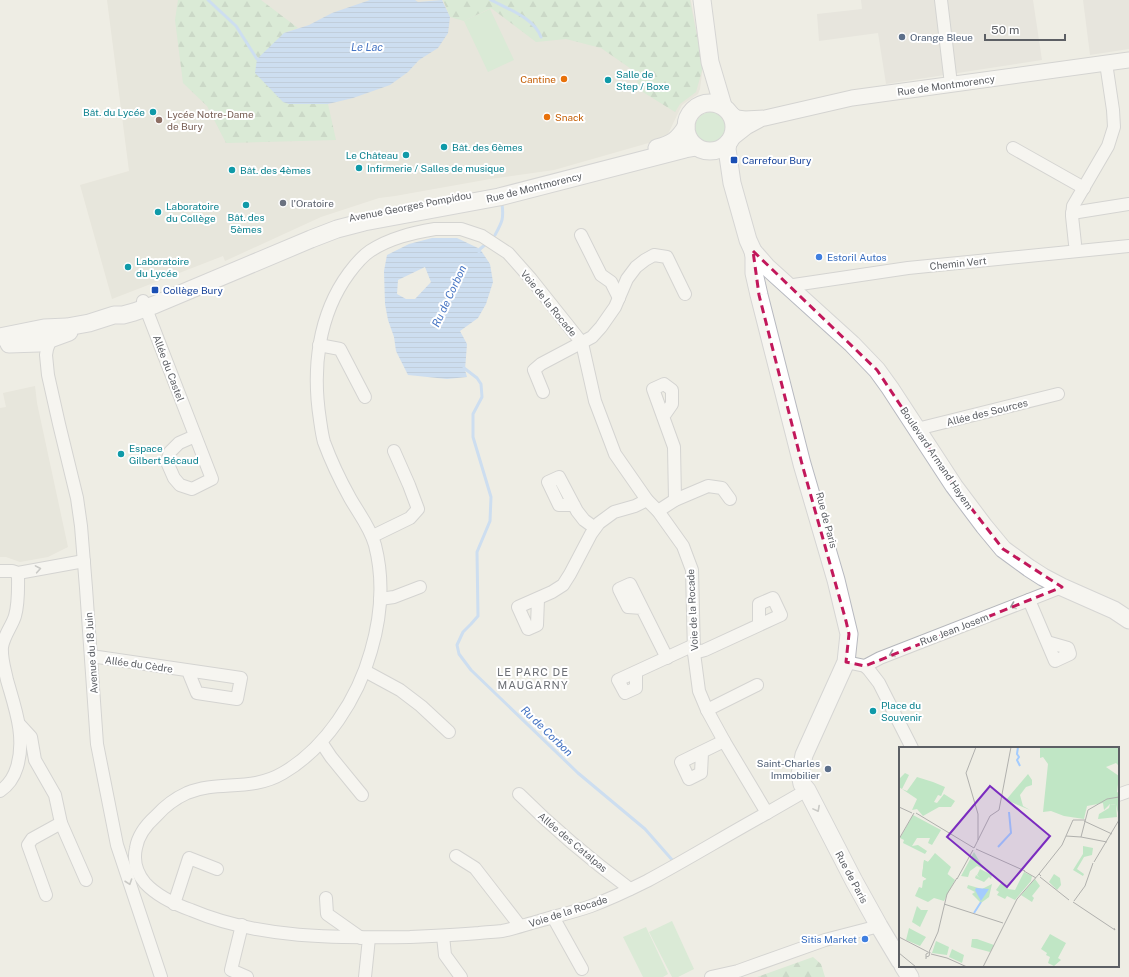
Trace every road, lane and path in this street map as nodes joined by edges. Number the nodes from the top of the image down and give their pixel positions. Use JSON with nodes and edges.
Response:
{"nodes":[{"id":1,"x":702,"y":0,"type":"edge"},
{"id":2,"x":940,"y":0,"type":"edge"},
{"id":3,"x":1129,"y":60,"type":"edge"},
{"id":4,"x":710,"y":62,"type":"junction"},
{"id":5,"x":1106,"y":63,"type":"junction"},
{"id":6,"x":951,"y":84,"type":"junction"},
{"id":7,"x":700,"y":105,"type":"junction"},
{"id":8,"x":727,"y":110,"type":"junction"},
{"id":9,"x":765,"y":118,"type":"junction"},
{"id":10,"x":686,"y":127,"type":"junction"},
{"id":11,"x":730,"y":140,"type":"junction"},
{"id":12,"x":1012,"y":148,"type":"dead end"},
{"id":13,"x":701,"y":149,"type":"junction"},
{"id":14,"x":732,"y":183,"type":"junction"},
{"id":15,"x":1084,"y":188,"type":"junction"},
{"id":16,"x":1129,"y":204,"type":"edge"},
{"id":17,"x":1072,"y":213,"type":"junction"},
{"id":18,"x":324,"y":234,"type":"joint"},
{"id":19,"x":581,"y":235,"type":"dead end"},
{"id":20,"x":1075,"y":244,"type":"dead end"},
{"id":21,"x":1129,"y":246,"type":"edge"},
{"id":22,"x":753,"y":251,"type":"junction"},
{"id":23,"x":767,"y":267,"type":"junction"},
{"id":24,"x":787,"y":286,"type":"junction"},
{"id":25,"x":685,"y":294,"type":"dead end"},
{"id":26,"x":619,"y":298,"type":"junction"},
{"id":27,"x":144,"y":304,"type":"junction"},
{"id":28,"x":39,"y":335,"type":"junction"},
{"id":29,"x":0,"y":337,"type":"edge"},
{"id":30,"x":582,"y":344,"type":"junction"},
{"id":31,"x":0,"y":345,"type":"edge"},
{"id":32,"x":319,"y":345,"type":"junction"},
{"id":33,"x":48,"y":375,"type":"junction"},
{"id":34,"x":543,"y":392,"type":"dead end"},
{"id":35,"x":1058,"y":394,"type":"dead end"},
{"id":36,"x":365,"y":397,"type":"dead end"},
{"id":37,"x":663,"y":417,"type":"dead end"},
{"id":38,"x":916,"y":429,"type":"junction"},
{"id":39,"x":195,"y":436,"type":"dead end"},
{"id":40,"x":394,"y":451,"type":"dead end"},
{"id":41,"x":730,"y":499,"type":"dead end"},
{"id":42,"x":647,"y":500,"type":"junction"},
{"id":43,"x":675,"y":500,"type":"junction"},
{"id":44,"x":574,"y":505,"type":"dead end"},
{"id":45,"x":658,"y":511,"type":"junction"},
{"id":46,"x":595,"y":528,"type":"junction"},
{"id":47,"x":373,"y":536,"type":"junction"},
{"id":48,"x":84,"y":561,"type":"junction"},
{"id":49,"x":0,"y":571,"type":"edge"},
{"id":50,"x":18,"y":573,"type":"junction"},
{"id":51,"x":1062,"y":587,"type":"junction"},
{"id":52,"x":420,"y":588,"type":"dead end"},
{"id":53,"x":380,"y":599,"type":"junction"},
{"id":54,"x":538,"y":599,"type":"dead end"},
{"id":55,"x":1029,"y":600,"type":"junction"},
{"id":56,"x":642,"y":608,"type":"dead end"},
{"id":57,"x":1122,"y":609,"type":"edge"},
{"id":58,"x":1129,"y":620,"type":"edge"},
{"id":59,"x":759,"y":626,"type":"dead end"},
{"id":60,"x":4,"y":631,"type":"edge"},
{"id":61,"x":1047,"y":642,"type":"dead end"},
{"id":62,"x":694,"y":649,"type":"junction"},
{"id":63,"x":91,"y":656,"type":"junction"},
{"id":64,"x":667,"y":658,"type":"junction"},
{"id":65,"x":854,"y":664,"type":"junction"},
{"id":66,"x":188,"y":671,"type":"dead end"},
{"id":67,"x":365,"y":672,"type":"junction"},
{"id":68,"x":636,"y":672,"type":"dead end"},
{"id":69,"x":757,"y":685,"type":"dead end"},
{"id":70,"x":707,"y":710,"type":"junction"},
{"id":71,"x":20,"y":725,"type":"junction"},
{"id":72,"x":449,"y":732,"type":"dead end"},
{"id":73,"x":724,"y":741,"type":"junction"},
{"id":74,"x":321,"y":742,"type":"junction"},
{"id":75,"x":911,"y":747,"type":"edge"},
{"id":76,"x":702,"y":753,"type":"dead end"},
{"id":77,"x":20,"y":759,"type":"junction"},
{"id":78,"x":35,"y":760,"type":"junction"},
{"id":79,"x":807,"y":790,"type":"junction"},
{"id":80,"x":0,"y":791,"type":"edge"},
{"id":81,"x":1129,"y":791,"type":"edge"},
{"id":82,"x":519,"y":794,"type":"dead end"},
{"id":83,"x":362,"y":795,"type":"dead end"},
{"id":84,"x":1119,"y":795,"type":"edge"},
{"id":85,"x":767,"y":813,"type":"junction"},
{"id":86,"x":61,"y":823,"type":"junction"},
{"id":87,"x":456,"y":856,"type":"dead end"},
{"id":88,"x":217,"y":869,"type":"dead end"},
{"id":89,"x":86,"y":880,"type":"dead end"},
{"id":90,"x":630,"y":889,"type":"junction"},
{"id":91,"x":46,"y":895,"type":"dead end"},
{"id":92,"x":326,"y":898,"type":"dead end"},
{"id":93,"x":174,"y":904,"type":"junction"},
{"id":94,"x":553,"y":917,"type":"junction"},
{"id":95,"x":242,"y":926,"type":"junction"},
{"id":96,"x":520,"y":926,"type":"junction"},
{"id":97,"x":879,"y":926,"type":"junction"},
{"id":98,"x":443,"y":936,"type":"junction"},
{"id":99,"x":365,"y":938,"type":"junction"},
{"id":100,"x":899,"y":958,"type":"edge"},
{"id":101,"x":904,"y":967,"type":"edge"},
{"id":102,"x":582,"y":969,"type":"dead end"},
{"id":103,"x":161,"y":977,"type":"edge"},
{"id":104,"x":247,"y":977,"type":"edge"},
{"id":105,"x":365,"y":977,"type":"edge"},
{"id":106,"x":461,"y":977,"type":"edge"},
{"id":107,"x":711,"y":977,"type":"edge"},
{"id":108,"x":910,"y":977,"type":"edge"}],
"edges":[{"from":1,"to":4,"type":"main road"},
{"from":2,"to":6,"type":"street"},
{"from":3,"to":5,"type":"street","name":"Rue de Montmorency"},
{"from":4,"to":7,"type":"main road"},
{"from":4,"to":8,"type":"main road"},
{"from":5,"to":6,"type":"street","name":"Rue de Montmorency"},
{"from":5,"to":15,"type":"street"},
{"from":6,"to":9,"type":"street","name":"Rue de Montmorency"},
{"from":7,"to":8,"type":"main road"},
{"from":7,"to":10,"type":"main road"},
{"from":8,"to":9,"type":"street","name":"Rue de Montmorency"},
{"from":8,"to":11,"type":"main road"},
{"from":9,"to":11,"type":"street","name":"Rue de Montmorency"},
{"from":10,"to":13,"type":"main road"},
{"from":10,"to":27,"type":"main road","name":"Avenue Georges Pompidou"},
{"from":11,"to":13,"type":"main road"},
{"from":11,"to":14,"type":"main road","name":"Rue de Paris"},
{"from":12,"to":15,"type":"street"},
{"from":13,"to":14,"type":"main road","name":"Rue de Paris"},
{"from":13,"to":18,"type":"main road","name":"Rue de Montmorency"},
{"from":14,"to":22,"type":"main road","name":"Rue de Paris"},
{"from":15,"to":17,"type":"street"},
{"from":16,"to":17,"type":"street"},
{"from":17,"to":20,"type":"street"},
{"from":18,"to":27,"type":"main road","name":"Avenue Georges Pompidou"},
{"from":19,"to":26,"type":"street"},
{"from":21,"to":24,"type":"street","name":"Chemin Vert"},
{"from":22,"to":23,"type":"main road","name":"Rue de Paris"},
{"from":22,"to":65,"type":"main road","name":"Rue de Paris"},
{"from":23,"to":24,"type":"main road","name":"Boulevard Armand Hayem"},
{"from":23,"to":65,"type":"main road","name":"Rue de Paris"},
{"from":24,"to":38,"type":"main road","name":"Boulevard Armand Hayem"},
{"from":25,"to":26,"type":"street"},
{"from":26,"to":30,"type":"street"},
{"from":27,"to":28,"type":"main road","name":"Avenue Georges Pompidou"},
{"from":27,"to":39,"type":"street","name":"Allée du Castel"},
{"from":28,"to":29,"type":"main road","name":"Avenue Georges Pompidou"},
{"from":28,"to":31,"type":"main road","name":"Avenue Georges Pompidou"},
{"from":28,"to":33,"type":"street"},
{"from":28,"to":33,"type":"street","name":"Avenue du 18 Juin"},
{"from":30,"to":32,"type":"street","name":"Voie de la Rocade"},
{"from":30,"to":34,"type":"street"},
{"from":30,"to":42,"type":"street","name":"Voie de la Rocade"},
{"from":32,"to":36,"type":"street"},
{"from":32,"to":47,"type":"street","name":"Voie de la Rocade"},
{"from":33,"to":48,"type":"street","name":"Avenue du 18 Juin"},
{"from":35,"to":38,"type":"street","name":"Allée des Sources"},
{"from":37,"to":43,"type":"street"},
{"from":38,"to":51,"type":"main road","name":"Boulevard Armand Hayem"},
{"from":40,"to":47,"type":"street"},
{"from":41,"to":43,"type":"street"},
{"from":42,"to":45,"type":"street","name":"Voie de la Rocade"},
{"from":42,"to":46,"type":"street"},
{"from":43,"to":45,"type":"street"},
{"from":44,"to":46,"type":"street"},
{"from":45,"to":62,"type":"street","name":"Voie de la Rocade"},
{"from":46,"to":54,"type":"street"},
{"from":47,"to":53,"type":"street","name":"Voie de la Rocade"},
{"from":50,"to":48,"type":"street","one_way":true},
{"from":48,"to":63,"type":"street","name":"Avenue du 18 Juin"},
{"from":49,"to":50,"type":"street"},
{"from":50,"to":60,"type":"street"},
{"from":51,"to":55,"type":"street","name":"Rue Jean Josem"},
{"from":51,"to":57,"type":"main road","name":"Boulevard Armand Hayem"},
{"from":52,"to":53,"type":"street"},
{"from":53,"to":67,"type":"street","name":"Voie de la Rocade"},
{"from":55,"to":61,"type":"street"},
{"from":55,"to":65,"type":"street","name":"Rue Jean Josem","one_way":true},
{"from":56,"to":64,"type":"street"},
{"from":57,"to":58,"type":"main road","name":"Boulevard Armand Hayem"},
{"from":59,"to":62,"type":"street"},
{"from":60,"to":71,"type":"street"},
{"from":62,"to":64,"type":"street"},
{"from":62,"to":70,"type":"street","name":"Voie de la Rocade"},
{"from":63,"to":66,"type":"street","name":"Allée du Cèdre"},
{"from":63,"to":103,"type":"street","name":"Avenue du 18 Juin","one_way":true},
{"from":64,"to":68,"type":"street"},
{"from":65,"to":75,"type":"street"},
{"from":65,"to":79,"type":"main road","name":"Rue de Paris"},
{"from":67,"to":72,"type":"street"},
{"from":67,"to":74,"type":"street","name":"Voie de la Rocade"},
{"from":69,"to":70,"type":"street"},
{"from":70,"to":73,"type":"street","name":"Voie de la Rocade"},
{"from":71,"to":77,"type":"street"},
{"from":71,"to":78,"type":"street"},
{"from":73,"to":76,"type":"street"},
{"from":73,"to":85,"type":"street","name":"Voie de la Rocade"},
{"from":74,"to":83,"type":"street"},
{"from":74,"to":93,"type":"street","name":"Voie de la Rocade"},
{"from":77,"to":78,"type":"street"},
{"from":77,"to":80,"type":"street"},
{"from":78,"to":86,"type":"street"},
{"from":79,"to":85,"type":"street"},
{"from":79,"to":97,"type":"main road","name":"Rue de Paris","one_way":true},
{"from":81,"to":84,"type":"street"},
{"from":82,"to":90,"type":"street","name":"Allée des Catalpas"},
{"from":85,"to":90,"type":"street","name":"Voie de la Rocade"},
{"from":86,"to":89,"type":"street"},
{"from":86,"to":91,"type":"street"},
{"from":87,"to":96,"type":"street"},
{"from":88,"to":93,"type":"street"},
{"from":90,"to":94,"type":"street","name":"Voie de la Rocade"},
{"from":92,"to":99,"type":"street"},
{"from":93,"to":95,"type":"street","name":"Voie de la Rocade"},
{"from":94,"to":96,"type":"street","name":"Voie de la Rocade"},
{"from":94,"to":102,"type":"street"},
{"from":95,"to":99,"type":"street","name":"Voie de la Rocade"},
{"from":95,"to":104,"type":"street"},
{"from":96,"to":98,"type":"street","name":"Voie de la Rocade"},
{"from":97,"to":100,"type":"main road","name":"Rue de Paris"},
{"from":97,"to":107,"type":"street"},
{"from":98,"to":99,"type":"street","name":"Voie de la Rocade"},
{"from":98,"to":106,"type":"street"},
{"from":99,"to":105,"type":"street"},
{"from":101,"to":108,"type":"main road","name":"Rue de Paris"}]}
